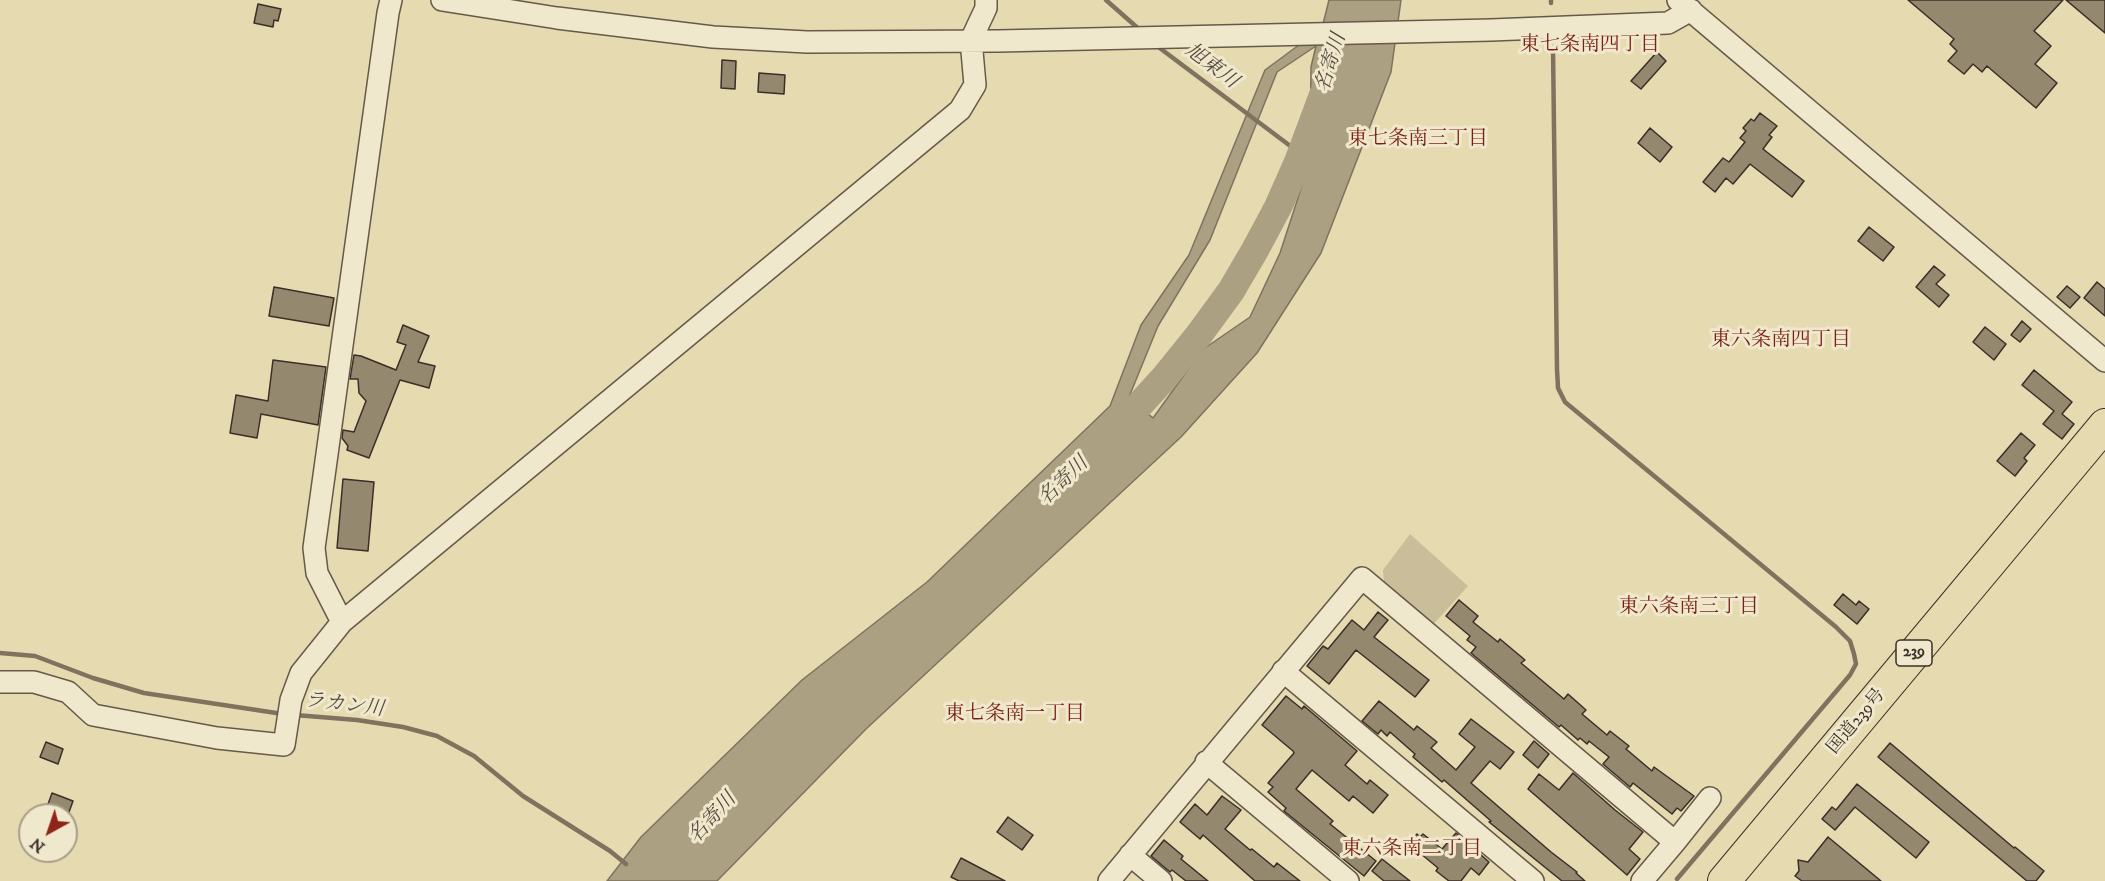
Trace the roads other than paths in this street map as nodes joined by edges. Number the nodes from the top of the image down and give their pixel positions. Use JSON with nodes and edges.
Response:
{"nodes":[{"id":1,"x":392,"y":0,"type":"edge"},
{"id":2,"x":442,"y":0,"type":"edge"},
{"id":3,"x":986,"y":0,"type":"edge"},
{"id":4,"x":1684,"y":5,"type":"edge"},
{"id":5,"x":971,"y":40,"type":"junction"},
{"id":6,"x":2105,"y":362,"type":"edge"},
{"id":7,"x":2105,"y":425,"type":"edge"},
{"id":8,"x":342,"y":622,"type":"junction"},
{"id":9,"x":1283,"y":671,"type":"junction"},
{"id":10,"x":0,"y":682,"type":"edge"},
{"id":11,"x":1206,"y":762,"type":"junction"},
{"id":12,"x":1710,"y":798,"type":"dead end"},
{"id":13,"x":1675,"y":842,"type":"junction"},
{"id":14,"x":1130,"y":855,"type":"junction"},
{"id":15,"x":1109,"y":881,"type":"edge"},
{"id":16,"x":1161,"y":881,"type":"edge"},
{"id":17,"x":1348,"y":881,"type":"edge"},
{"id":18,"x":1533,"y":881,"type":"edge"},
{"id":19,"x":1643,"y":881,"type":"edge"},
{"id":20,"x":1724,"y":881,"type":"edge"}],
"edges":[{"from":1,"to":8,"type":"street"},
{"from":2,"to":5,"type":"street"},
{"from":3,"to":5,"type":"street"},
{"from":4,"to":5,"type":"street"},
{"from":4,"to":6,"type":"street"},
{"from":5,"to":8,"type":"street"},
{"from":7,"to":20,"type":"highway","name":"国道239号","number":"239"},
{"from":8,"to":10,"type":"street"},
{"from":9,"to":11,"type":"street"},
{"from":9,"to":13,"type":"street"},
{"from":9,"to":18,"type":"street"},
{"from":11,"to":14,"type":"street"},
{"from":11,"to":17,"type":"street"},
{"from":12,"to":13,"type":"street"},
{"from":13,"to":19,"type":"street"},
{"from":14,"to":15,"type":"street"},
{"from":14,"to":16,"type":"street"}]}
